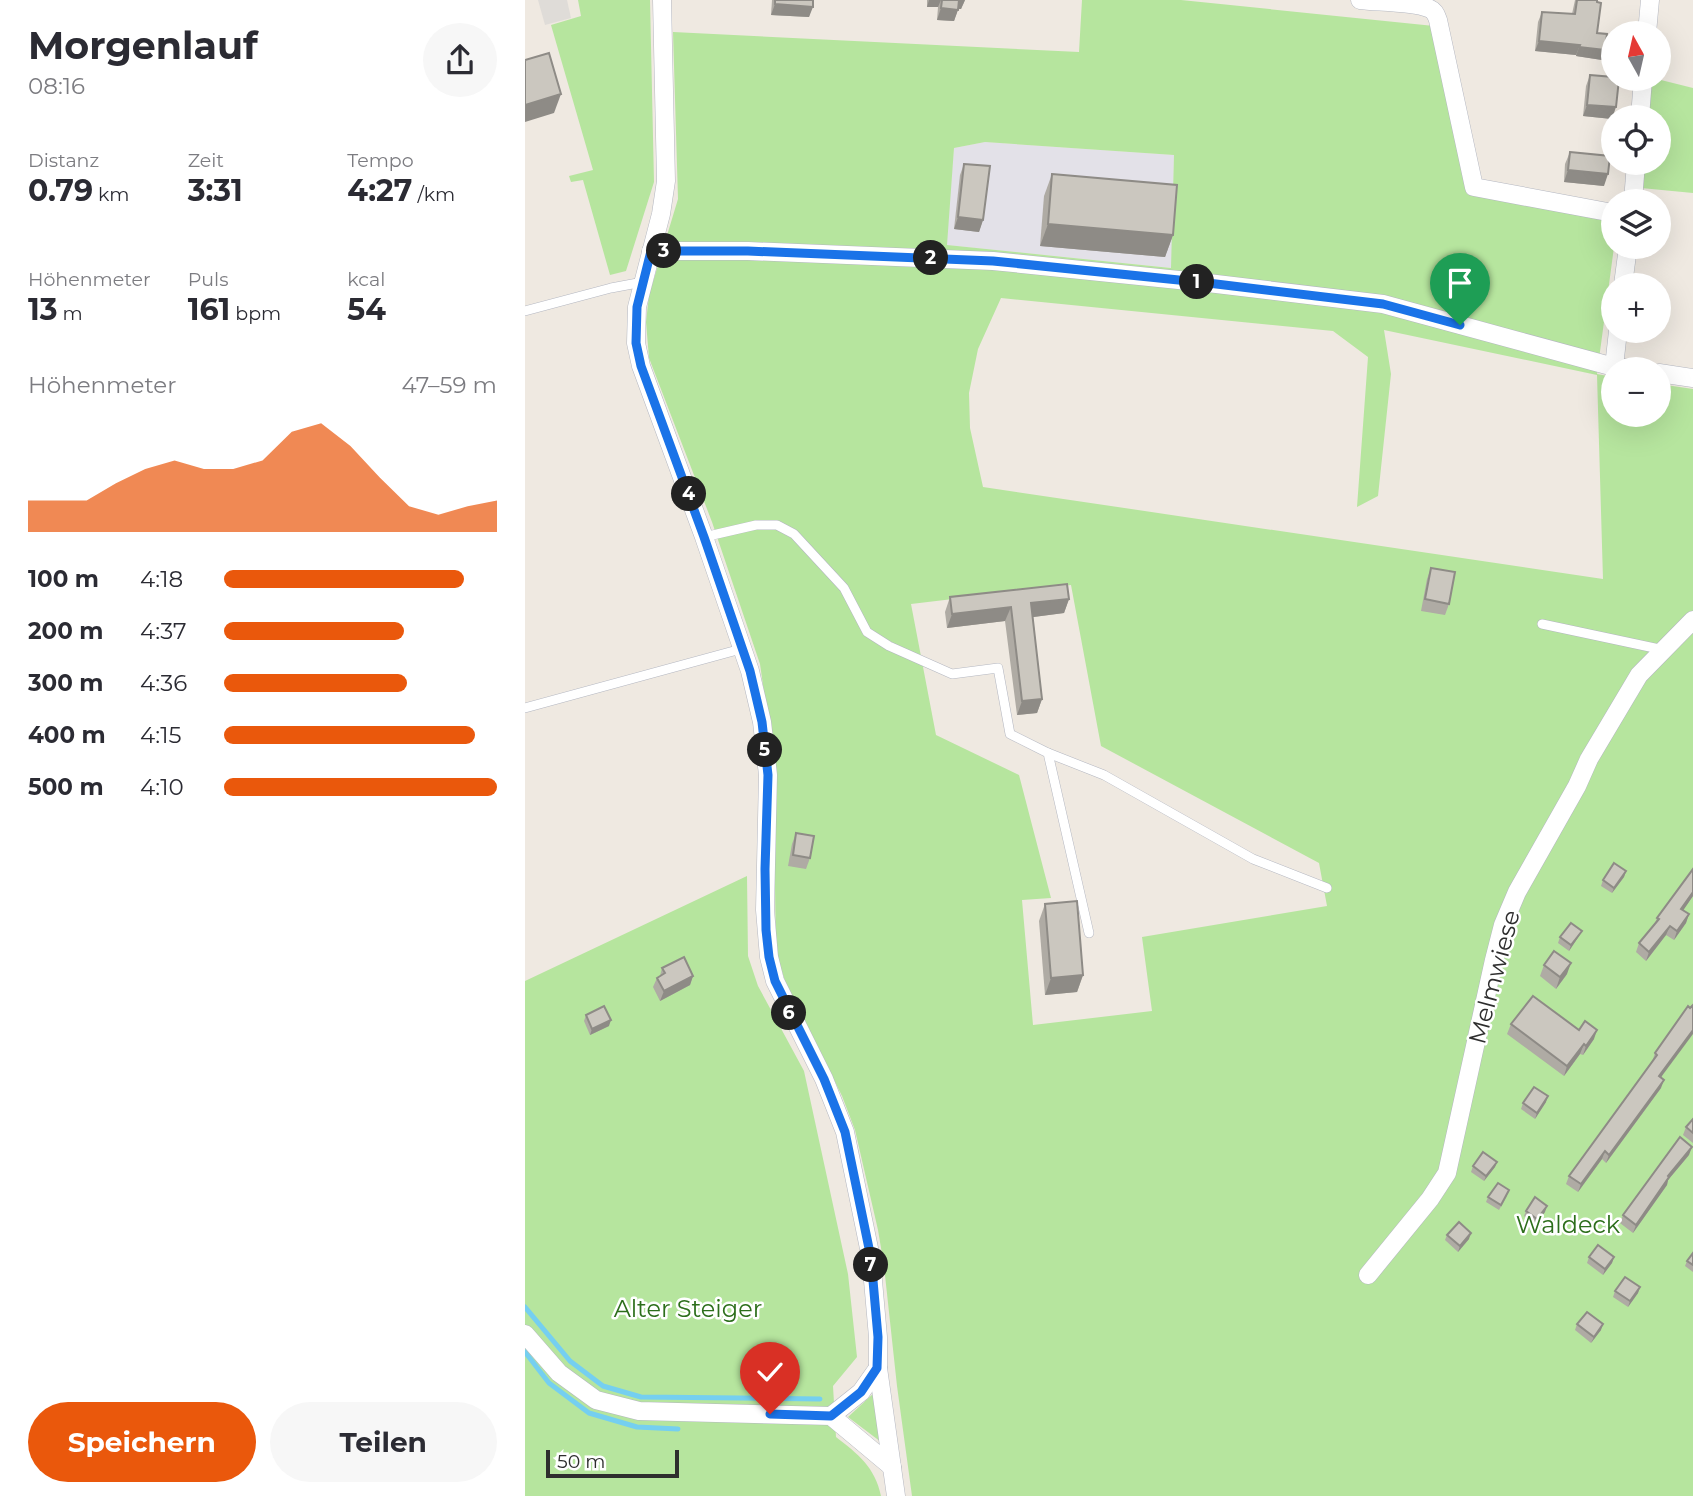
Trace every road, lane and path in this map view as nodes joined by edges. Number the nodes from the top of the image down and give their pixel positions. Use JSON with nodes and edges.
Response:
{"nodes":[{"id":1,"x":662,"y":0,"type":"edge"},
{"id":2,"x":1360,"y":0,"type":"edge"},
{"id":3,"x":1650,"y":0,"type":"edge"},
{"id":4,"x":1648,"y":21,"type":"edge"},
{"id":5,"x":1601,"y":211,"type":"edge"},
{"id":6,"x":651,"y":251,"type":"junction"},
{"id":7,"x":643,"y":282,"type":"junction"},
{"id":8,"x":525,"y":311,"type":"edge"},
{"id":9,"x":1601,"y":363,"type":"edge"},
{"id":10,"x":1671,"y":375,"type":"edge"},
{"id":11,"x":1693,"y":378,"type":"edge"},
{"id":12,"x":704,"y":537,"type":"junction"},
{"id":13,"x":1693,"y":620,"type":"edge"},
{"id":14,"x":1542,"y":624,"type":"dead end"},
{"id":15,"x":741,"y":649,"type":"junction"},
{"id":16,"x":1664,"y":650,"type":"junction"},
{"id":17,"x":525,"y":708,"type":"edge"},
{"id":18,"x":1048,"y":754,"type":"junction"},
{"id":19,"x":1327,"y":888,"type":"dead end"},
{"id":20,"x":1089,"y":933,"type":"dead end"},
{"id":21,"x":1369,"y":1275,"type":"dead end"},
{"id":22,"x":525,"y":1334,"type":"edge"},
{"id":23,"x":877,"y":1368,"type":"junction"},
{"id":24,"x":831,"y":1416,"type":"junction"},
{"id":25,"x":892,"y":1467,"type":"junction"},
{"id":26,"x":896,"y":1496,"type":"edge"}],
"edges":[{"from":1,"to":6,"type":"street"},
{"from":2,"to":5,"type":"street"},
{"from":3,"to":4,"type":"street"},
{"from":6,"to":7,"type":"street"},
{"from":6,"to":9,"type":"street"},
{"from":7,"to":8,"type":"lane"},
{"from":7,"to":12,"type":"street"},
{"from":10,"to":11,"type":"street"},
{"from":12,"to":15,"type":"street"},
{"from":12,"to":18,"type":"lane"},
{"from":13,"to":16,"type":"street","name":"Melmwiese"},
{"from":14,"to":16,"type":"lane"},
{"from":15,"to":17,"type":"lane"},
{"from":15,"to":23,"type":"street"},
{"from":16,"to":21,"type":"street","name":"Melmwiese"},
{"from":18,"to":19,"type":"lane"},
{"from":18,"to":20,"type":"lane"},
{"from":22,"to":24,"type":"street"},
{"from":23,"to":24,"type":"street"},
{"from":23,"to":25,"type":"street"},
{"from":24,"to":25,"type":"street"},
{"from":25,"to":26,"type":"street"}]}
